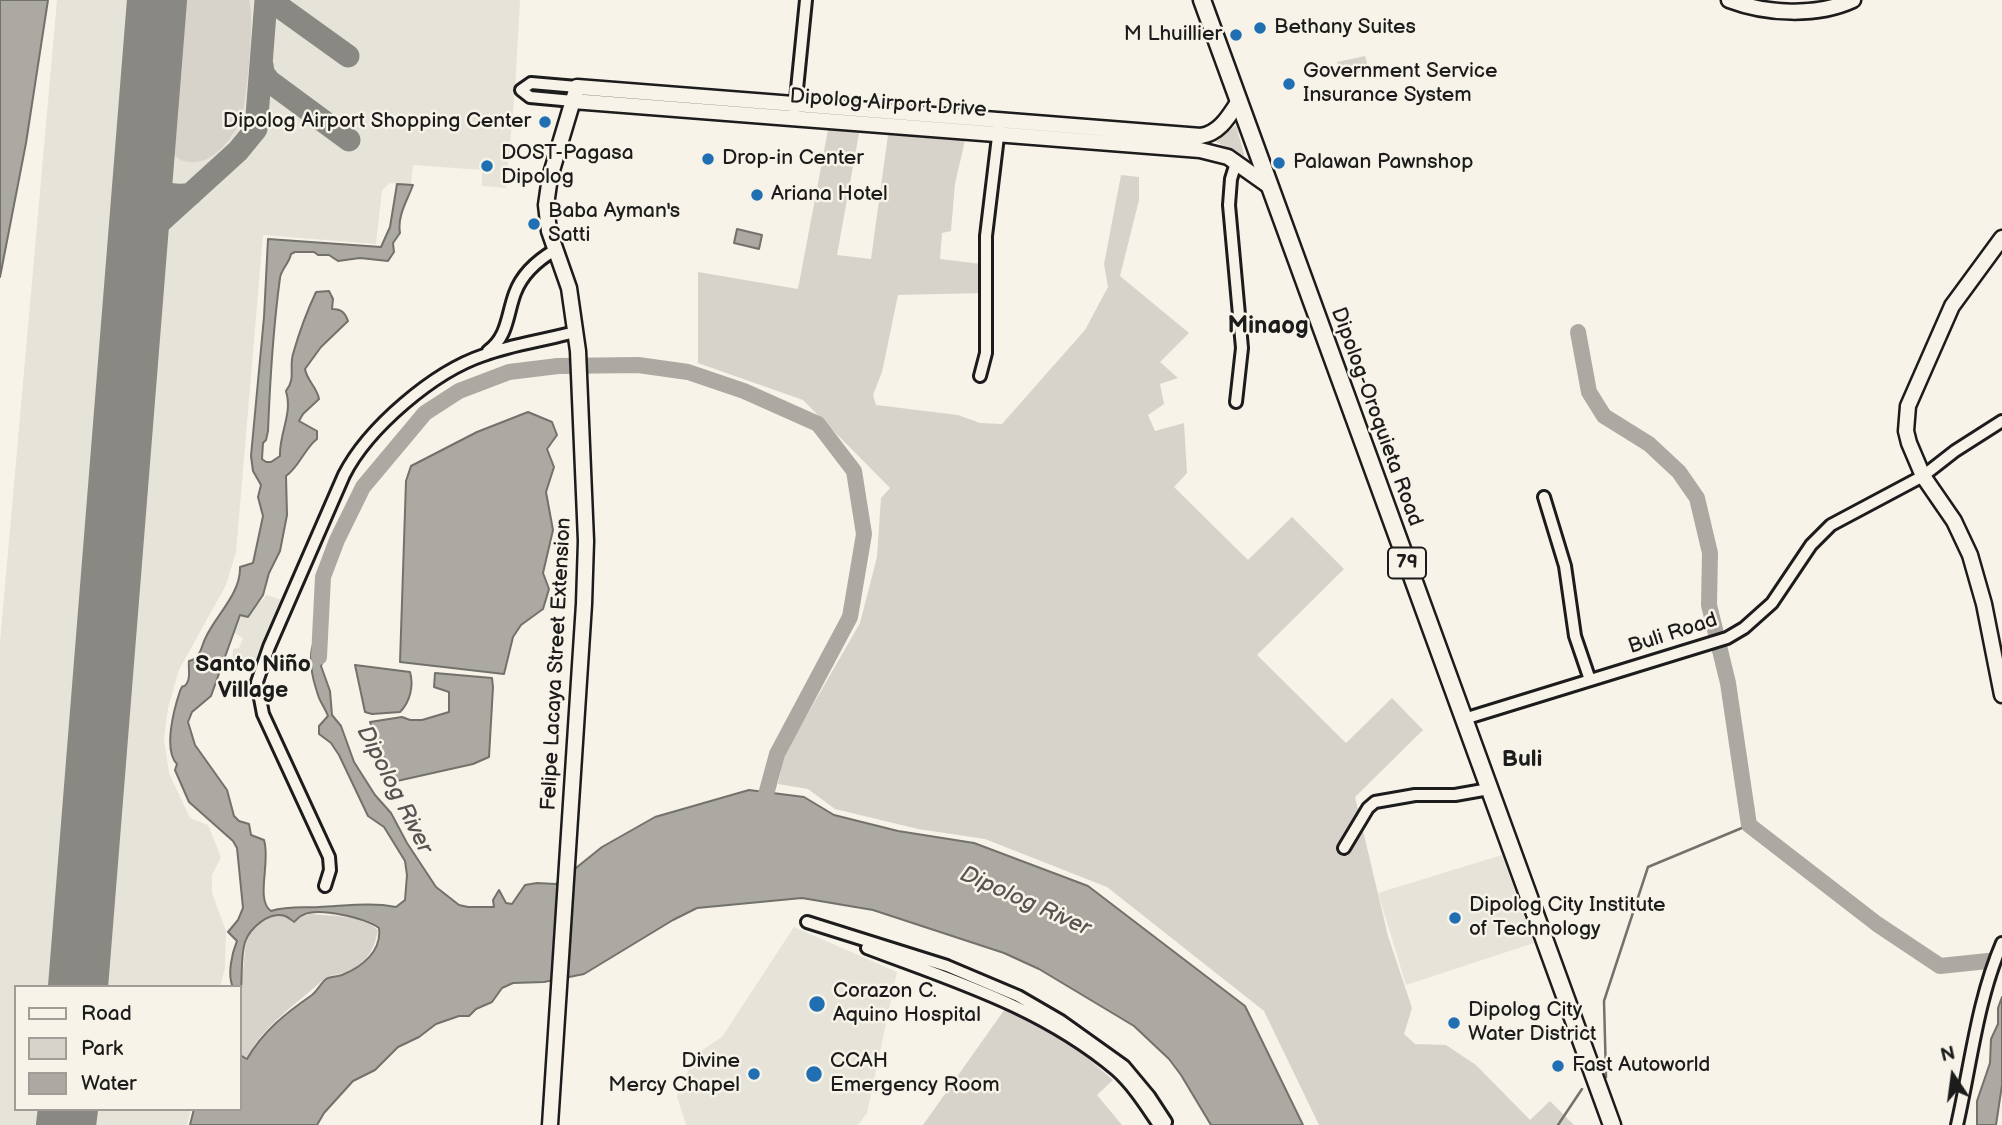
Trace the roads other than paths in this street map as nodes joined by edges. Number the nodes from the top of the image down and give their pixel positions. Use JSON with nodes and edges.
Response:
{"nodes":[{"id":1,"x":806,"y":0,"type":"edge"},
{"id":2,"x":1202,"y":0,"type":"edge"},
{"id":3,"x":1728,"y":0,"type":"edge"},
{"id":4,"x":1853,"y":0,"type":"edge"},
{"id":5,"x":575,"y":94,"type":"joint"},
{"id":6,"x":1238,"y":101,"type":"junction"},
{"id":7,"x":794,"y":111,"type":"junction"},
{"id":8,"x":999,"y":127,"type":"junction"},
{"id":9,"x":1200,"y":143,"type":"junction"},
{"id":10,"x":1236,"y":163,"type":"junction"},
{"id":11,"x":1269,"y":186,"type":"junction"},
{"id":12,"x":2002,"y":238,"type":"edge"},
{"id":13,"x":555,"y":250,"type":"junction"},
{"id":14,"x":567,"y":334,"type":"dead end"},
{"id":15,"x":483,"y":355,"type":"junction"},
{"id":16,"x":980,"y":376,"type":"dead end"},
{"id":17,"x":1236,"y":402,"type":"dead end"},
{"id":18,"x":2002,"y":421,"type":"edge"},
{"id":19,"x":1923,"y":476,"type":"junction"},
{"id":20,"x":1544,"y":497,"type":"dead end"},
{"id":21,"x":1590,"y":680,"type":"junction"},
{"id":22,"x":2002,"y":695,"type":"edge"},
{"id":23,"x":1464,"y":719,"type":"junction"},
{"id":24,"x":1489,"y":789,"type":"junction"},
{"id":25,"x":1344,"y":848,"type":"dead end"},
{"id":26,"x":326,"y":886,"type":"dead end"},
{"id":27,"x":806,"y":925,"type":"dead end"},
{"id":28,"x":2002,"y":943,"type":"edge"},
{"id":29,"x":1162,"y":1124,"type":"edge"},
{"id":30,"x":550,"y":1125,"type":"edge"},
{"id":31,"x":1612,"y":1125,"type":"edge"},
{"id":32,"x":1957,"y":1125,"type":"edge"}],
"edges":[{"from":1,"to":7,"type":"street"},
{"from":2,"to":6,"type":"highway","name":"Dipolog-Oroquieta Road","number":"79"},
{"from":3,"to":4,"type":"main road"},
{"from":5,"to":7,"type":"main road","name":"Dipolog Airport Drive"},
{"from":5,"to":13,"type":"main road","name":"Felipe Lacaya Street Extension"},
{"from":6,"to":9,"type":"main road"},
{"from":6,"to":11,"type":"highway","name":"Dipolog-Oroquieta Road","number":"79"},
{"from":7,"to":8,"type":"main road","name":"Dipolog Airport Drive"},
{"from":8,"to":9,"type":"main road","name":"Dipolog Airport Drive"},
{"from":8,"to":16,"type":"street"},
{"from":9,"to":10,"type":"main road","name":"Dipolog Airport Drive"},
{"from":10,"to":11,"type":"main road","name":"Dipolog Airport Drive"},
{"from":10,"to":17,"type":"street"},
{"from":11,"to":23,"type":"highway","name":"Dipolog-Oroquieta Road","number":"79"},
{"from":12,"to":19,"type":"main road"},
{"from":13,"to":15,"type":"street"},
{"from":13,"to":30,"type":"main road","name":"Felipe Lacaya Street Extension"},
{"from":14,"to":15,"type":"street"},
{"from":15,"to":26,"type":"street"},
{"from":18,"to":19,"type":"street","name":"Buli Road"},
{"from":19,"to":21,"type":"street","name":"Buli Road"},
{"from":19,"to":22,"type":"main road"},
{"from":20,"to":21,"type":"street"},
{"from":21,"to":23,"type":"street","name":"Buli Road"},
{"from":23,"to":24,"type":"highway","name":"Dipolog-Oroquieta Road","number":"79"},
{"from":24,"to":25,"type":"street"},
{"from":24,"to":31,"type":"highway","name":"Dipolog-Oroquieta Road","number":"79"},
{"from":27,"to":29,"type":"street"},
{"from":28,"to":32,"type":"street"}]}
